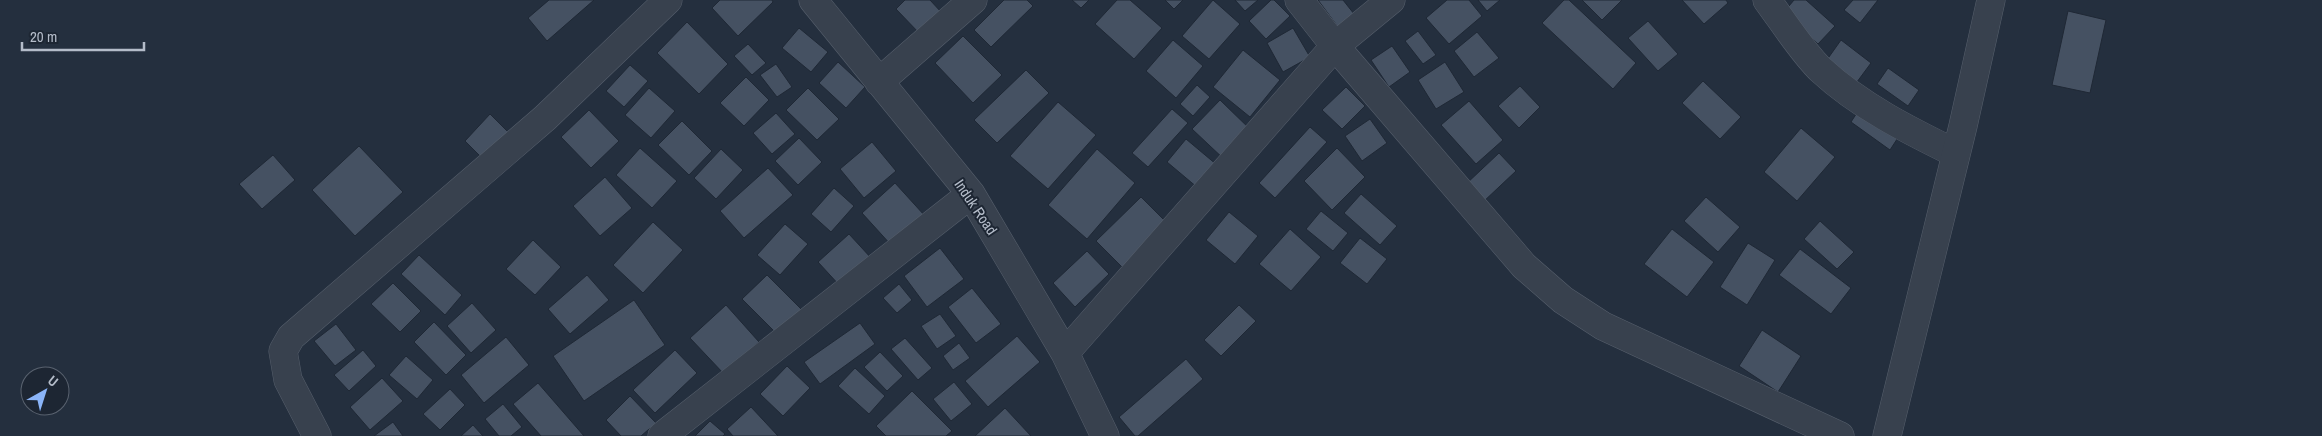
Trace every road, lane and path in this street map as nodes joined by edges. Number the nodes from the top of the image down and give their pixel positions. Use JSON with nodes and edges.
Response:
{"nodes":[{"id":1,"x":668,"y":0,"type":"edge"},
{"id":2,"x":813,"y":0,"type":"edge"},
{"id":3,"x":973,"y":0,"type":"edge"},
{"id":4,"x":1299,"y":0,"type":"edge"},
{"id":5,"x":1391,"y":0,"type":"edge"},
{"id":6,"x":1767,"y":0,"type":"edge"},
{"id":7,"x":1991,"y":0,"type":"edge"},
{"id":8,"x":1335,"y":46,"type":"junction"},
{"id":9,"x":879,"y":82,"type":"junction"},
{"id":10,"x":1955,"y":153,"type":"junction"},
{"id":11,"x":971,"y":194,"type":"junction"},
{"id":12,"x":1065,"y":353,"type":"junction"},
{"id":13,"x":318,"y":436,"type":"edge"},
{"id":14,"x":662,"y":436,"type":"edge"},
{"id":15,"x":1105,"y":436,"type":"edge"},
{"id":16,"x":1840,"y":436,"type":"edge"},
{"id":17,"x":1887,"y":436,"type":"edge"}],
"edges":[{"from":1,"to":13,"type":"street"},
{"from":2,"to":9,"type":"street","name":"Induk Road"},
{"from":3,"to":9,"type":"street"},
{"from":4,"to":8,"type":"street"},
{"from":5,"to":8,"type":"street"},
{"from":6,"to":10,"type":"street"},
{"from":7,"to":10,"type":"street"},
{"from":8,"to":12,"type":"street"},
{"from":8,"to":16,"type":"street"},
{"from":9,"to":11,"type":"street","name":"Induk Road"},
{"from":10,"to":17,"type":"street"},
{"from":11,"to":12,"type":"street","name":"Induk Road"},
{"from":11,"to":14,"type":"street"},
{"from":12,"to":15,"type":"street","name":"Induk Road"}]}
